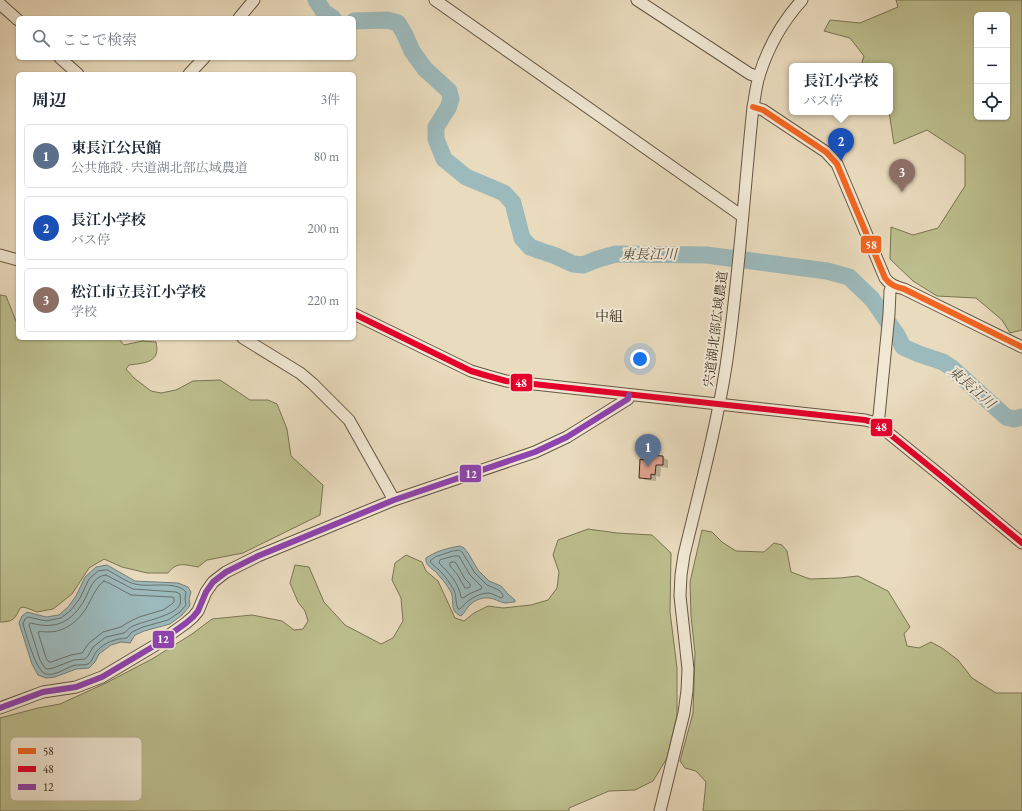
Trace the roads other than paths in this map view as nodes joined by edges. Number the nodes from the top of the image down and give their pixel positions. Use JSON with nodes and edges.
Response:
{"nodes":[{"id":1,"x":254,"y":0,"type":"edge"},
{"id":2,"x":435,"y":0,"type":"edge"},
{"id":3,"x":637,"y":0,"type":"edge"},
{"id":4,"x":802,"y":0,"type":"edge"},
{"id":5,"x":0,"y":4,"type":"edge"},
{"id":6,"x":241,"y":16,"type":"edge"},
{"id":7,"x":16,"y":18,"type":"edge"},
{"id":8,"x":62,"y":60,"type":"edge"},
{"id":9,"x":202,"y":60,"type":"edge"},
{"id":10,"x":76,"y":72,"type":"edge"},
{"id":11,"x":191,"y":72,"type":"edge"},
{"id":12,"x":758,"y":77,"type":"junction"},
{"id":13,"x":753,"y":107,"type":"junction"},
{"id":14,"x":742,"y":216,"type":"junction"},
{"id":15,"x":0,"y":254,"type":"edge"},
{"id":16,"x":16,"y":259,"type":"edge"},
{"id":17,"x":892,"y":285,"type":"junction"},
{"id":18,"x":356,"y":315,"type":"edge"},
{"id":19,"x":246,"y":340,"type":"edge"},
{"id":20,"x":1022,"y":347,"type":"edge"},
{"id":21,"x":629,"y":395,"type":"junction"},
{"id":22,"x":719,"y":404,"type":"junction"},
{"id":23,"x":876,"y":423,"type":"junction"},
{"id":24,"x":394,"y":500,"type":"junction"},
{"id":25,"x":1022,"y":543,"type":"edge"},
{"id":26,"x":0,"y":708,"type":"edge"},
{"id":27,"x":660,"y":811,"type":"edge"}],
"edges":[{"from":1,"to":6,"type":"street"},
{"from":2,"to":14,"type":"street"},
{"from":3,"to":12,"type":"street"},
{"from":4,"to":12,"type":"street","name":"宍道湖北部広域農道"},
{"from":5,"to":7,"type":"street"},
{"from":8,"to":10,"type":"street"},
{"from":9,"to":11,"type":"street"},
{"from":12,"to":13,"type":"street","name":"宍道湖北部広域農道"},
{"from":13,"to":14,"type":"street","name":"宍道湖北部広域農道"},
{"from":13,"to":17,"type":"street"},
{"from":14,"to":22,"type":"street","name":"宍道湖北部広域農道"},
{"from":15,"to":16,"type":"street"},
{"from":17,"to":20,"type":"street"},
{"from":17,"to":23,"type":"street"},
{"from":18,"to":21,"type":"street"},
{"from":19,"to":24,"type":"street"},
{"from":21,"to":22,"type":"street"},
{"from":21,"to":24,"type":"street"},
{"from":22,"to":23,"type":"street"},
{"from":22,"to":27,"type":"street","name":"宍道湖北部広域農道"},
{"from":23,"to":25,"type":"street"},
{"from":24,"to":26,"type":"street"}]}
